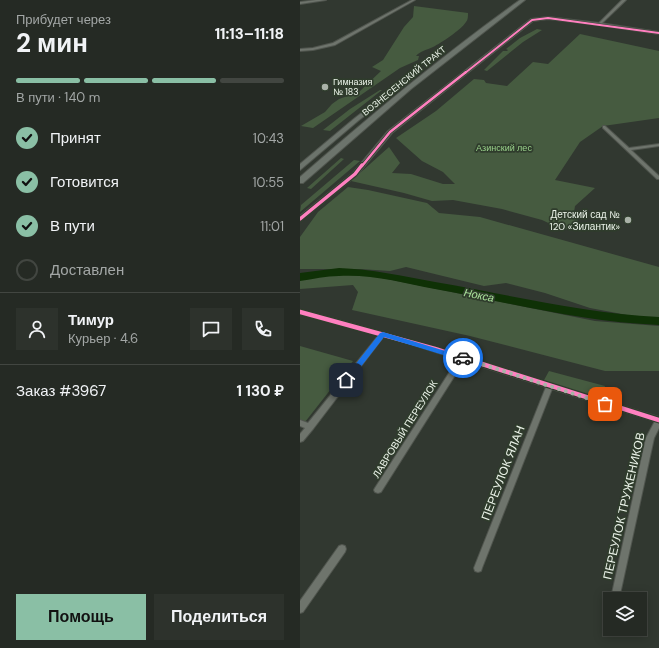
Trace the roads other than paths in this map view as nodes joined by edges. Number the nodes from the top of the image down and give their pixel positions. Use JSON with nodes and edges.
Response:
{"nodes":[{"id":1,"x":324,"y":0,"type":"edge"},
{"id":2,"x":414,"y":0,"type":"edge"},
{"id":3,"x":511,"y":0,"type":"edge"},
{"id":4,"x":524,"y":0,"type":"edge"},
{"id":5,"x":624,"y":0,"type":"edge"},
{"id":6,"x":300,"y":2,"type":"edge"},
{"id":7,"x":600,"y":24,"type":"junction"},
{"id":8,"x":659,"y":33,"type":"edge"},
{"id":9,"x":300,"y":50,"type":"edge"},
{"id":10,"x":604,"y":127,"type":"dead end"},
{"id":11,"x":659,"y":145,"type":"edge"},
{"id":12,"x":629,"y":149,"type":"junction"},
{"id":13,"x":300,"y":168,"type":"edge"},
{"id":14,"x":659,"y":178,"type":"edge"},
{"id":15,"x":300,"y":181,"type":"edge"},
{"id":16,"x":300,"y":219,"type":"edge"},
{"id":17,"x":300,"y":312,"type":"edge"},
{"id":18,"x":383,"y":334,"type":"junction"},
{"id":19,"x":462,"y":358,"type":"junction"},
{"id":20,"x":550,"y":386,"type":"junction"},
{"id":21,"x":659,"y":420,"type":"edge"},
{"id":22,"x":300,"y":424,"type":"edge"},
{"id":23,"x":310,"y":427,"type":"junction"},
{"id":24,"x":300,"y":439,"type":"edge"},
{"id":25,"x":378,"y":490,"type":"dead end"},
{"id":26,"x":342,"y":549,"type":"dead end"},
{"id":27,"x":478,"y":568,"type":"dead end"},
{"id":28,"x":616,"y":592,"type":"edge"},
{"id":29,"x":300,"y":608,"type":"edge"}],
"edges":[{"from":1,"to":6,"type":"street"},
{"from":2,"to":9,"type":"street"},
{"from":3,"to":13,"type":"main road","name":"ВОЗНЕСЕНСКИЙ ТРАКТ"},
{"from":4,"to":15,"type":"main road","name":"ВОЗНЕСЕНСКИЙ ТРАКТ"},
{"from":5,"to":7,"type":"street"},
{"from":7,"to":8,"type":"street"},
{"from":7,"to":16,"type":"street"},
{"from":10,"to":12,"type":"street"},
{"from":11,"to":12,"type":"street"},
{"from":12,"to":14,"type":"street"},
{"from":17,"to":18,"type":"street"},
{"from":18,"to":19,"type":"street"},
{"from":18,"to":23,"type":"street"},
{"from":19,"to":20,"type":"street"},
{"from":19,"to":25,"type":"street","name":"ЛАВРОВЫЙ ПЕРЕУЛОК"},
{"from":20,"to":21,"type":"street"},
{"from":20,"to":27,"type":"street","name":"ПЕРЕУЛОК ЯЛАН"},
{"from":21,"to":28,"type":"street","name":"ПЕРЕУЛОК ТРУЖЕНИКОВ"},
{"from":22,"to":23,"type":"street"},
{"from":23,"to":24,"type":"street"},
{"from":26,"to":29,"type":"street"}]}
